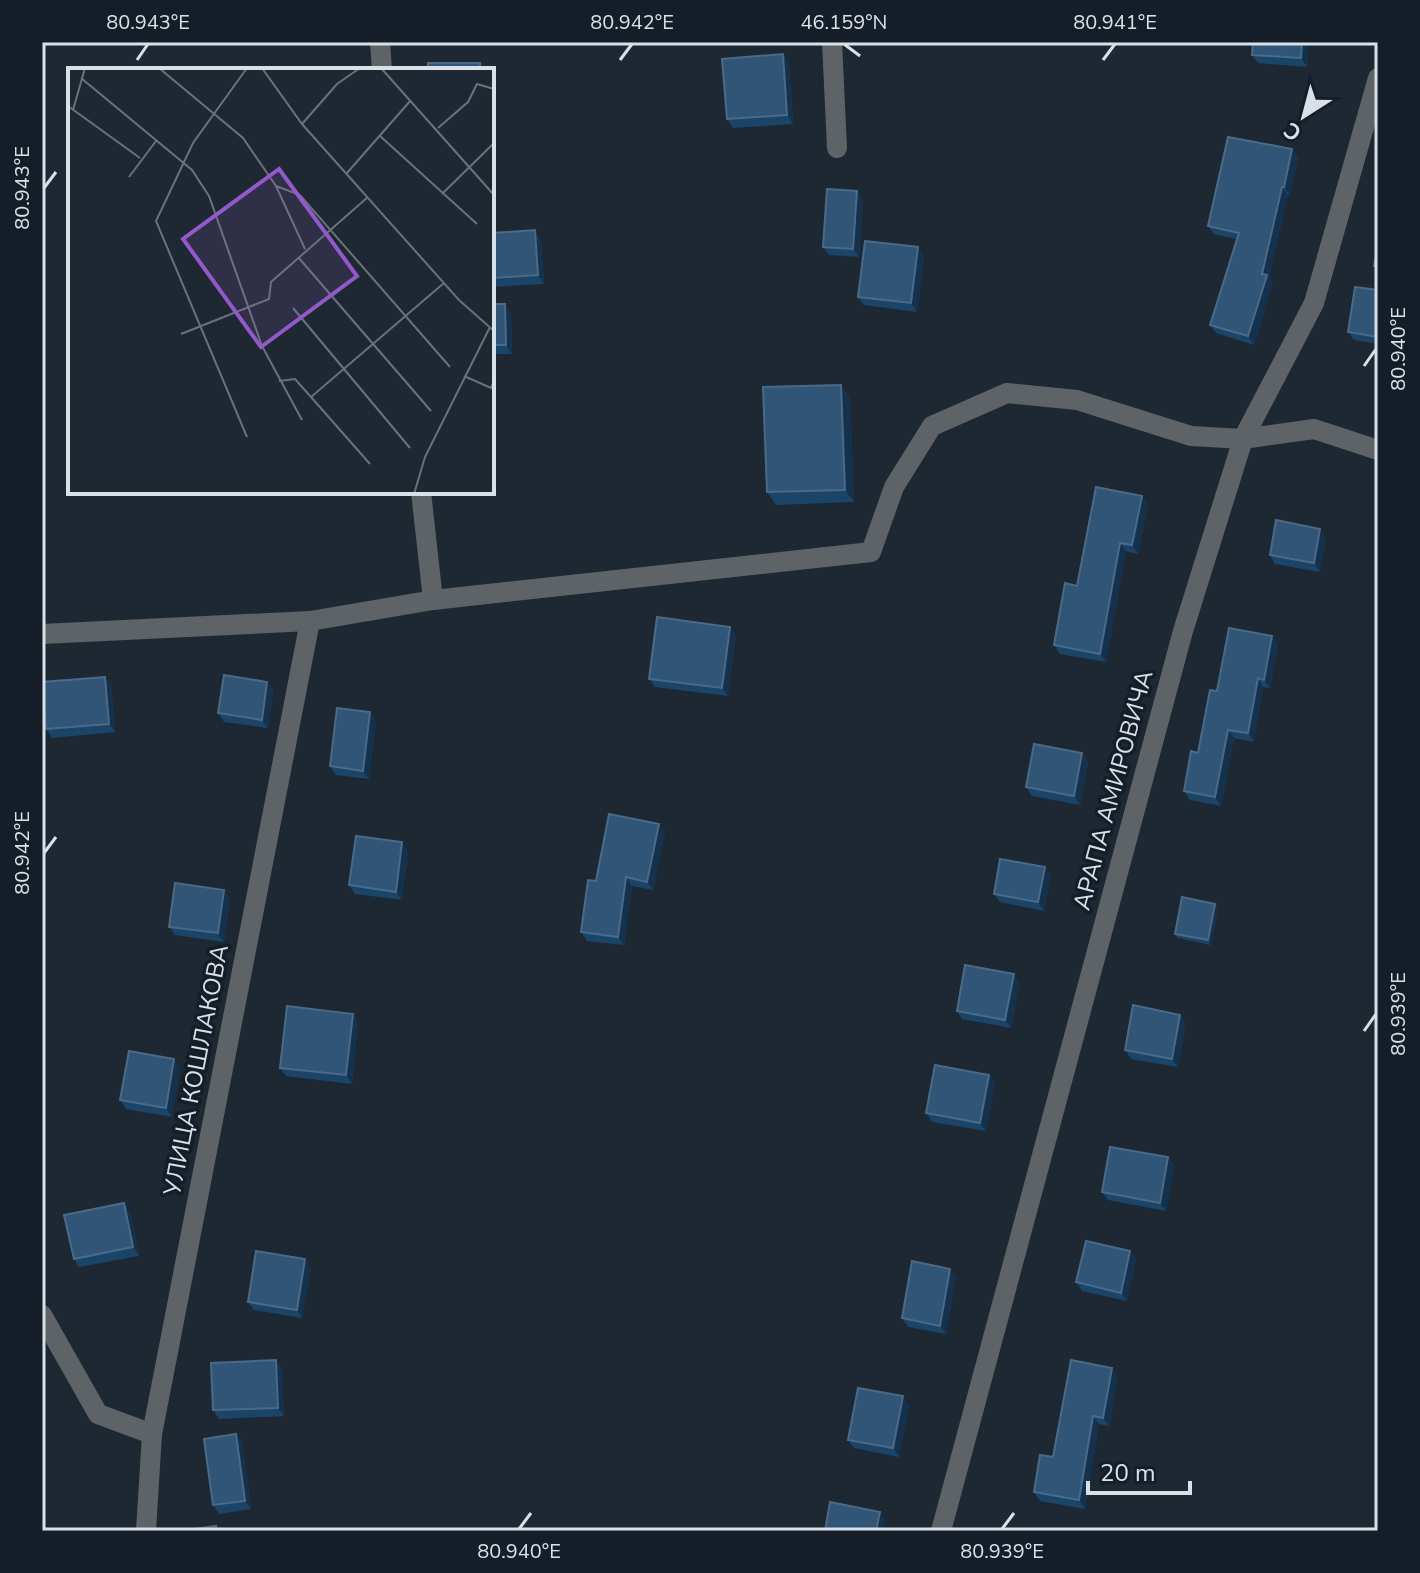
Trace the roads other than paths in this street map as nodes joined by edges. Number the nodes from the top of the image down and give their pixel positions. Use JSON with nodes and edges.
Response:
{"nodes":[{"id":1,"x":380,"y":42,"type":"edge"},
{"id":2,"x":832,"y":42,"type":"edge"},
{"id":3,"x":382,"y":68,"type":"edge"},
{"id":4,"x":1378,"y":78,"type":"edge"},
{"id":5,"x":837,"y":148,"type":"dead end"},
{"id":6,"x":1243,"y":439,"type":"junction"},
{"id":7,"x":1378,"y":450,"type":"edge"},
{"id":8,"x":421,"y":494,"type":"edge"},
{"id":9,"x":433,"y":600,"type":"junction"},
{"id":10,"x":310,"y":621,"type":"junction"},
{"id":11,"x":42,"y":634,"type":"edge"},
{"id":12,"x":42,"y":1315,"type":"edge"},
{"id":13,"x":152,"y":1434,"type":"junction"},
{"id":14,"x":146,"y":1531,"type":"edge"},
{"id":15,"x":941,"y":1531,"type":"edge"}],
"edges":[{"from":1,"to":3,"type":"street"},
{"from":2,"to":5,"type":"street"},
{"from":4,"to":6,"type":"street","name":"АРАПА АМИРОВИЧА"},
{"from":6,"to":7,"type":"street"},
{"from":6,"to":9,"type":"street"},
{"from":6,"to":15,"type":"street","name":"АРАПА АМИРОВИЧА"},
{"from":8,"to":9,"type":"street"},
{"from":9,"to":10,"type":"street"},
{"from":10,"to":11,"type":"street"},
{"from":10,"to":13,"type":"street","name":"УЛИЦА КОШЛАКОВА"},
{"from":12,"to":13,"type":"street"},
{"from":13,"to":14,"type":"street","name":"УЛИЦА КОШЛАКОВА"}]}
